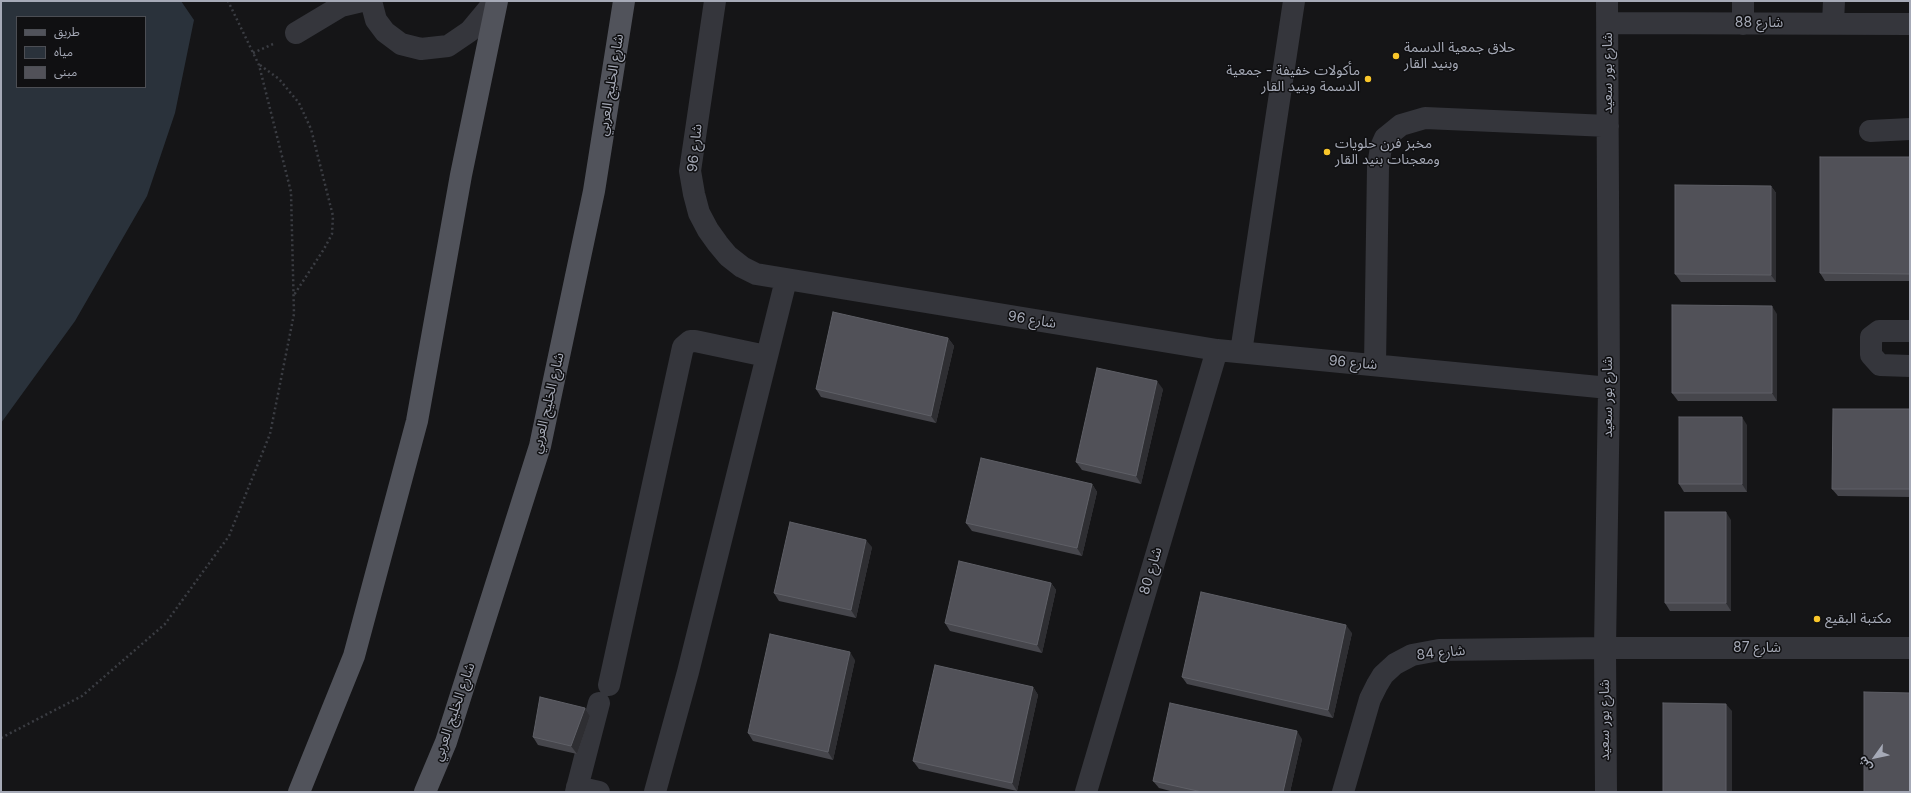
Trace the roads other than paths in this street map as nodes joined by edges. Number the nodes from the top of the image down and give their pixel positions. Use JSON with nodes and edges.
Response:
{"nodes":[{"id":1,"x":362,"y":1,"type":"edge"},
{"id":2,"x":371,"y":1,"type":"edge"},
{"id":3,"x":496,"y":1,"type":"edge"},
{"id":4,"x":624,"y":1,"type":"edge"},
{"id":5,"x":716,"y":1,"type":"edge"},
{"id":6,"x":1294,"y":1,"type":"edge"},
{"id":7,"x":1607,"y":1,"type":"edge"},
{"id":8,"x":1743,"y":1,"type":"edge"},
{"id":9,"x":1834,"y":1,"type":"edge"},
{"id":10,"x":1608,"y":23,"type":"junction"},
{"id":11,"x":1833,"y":23,"type":"junction"},
{"id":12,"x":1743,"y":24,"type":"junction"},
{"id":13,"x":1910,"y":24,"type":"edge"},
{"id":14,"x":296,"y":33,"type":"dead end"},
{"id":15,"x":1608,"y":126,"type":"junction"},
{"id":16,"x":1910,"y":129,"type":"edge"},
{"id":17,"x":1870,"y":131,"type":"dead end"},
{"id":18,"x":786,"y":280,"type":"junction"},
{"id":19,"x":1910,"y":332,"type":"edge"},
{"id":20,"x":1217,"y":350,"type":"junction"},
{"id":21,"x":1241,"y":352,"type":"junction"},
{"id":22,"x":766,"y":356,"type":"junction"},
{"id":23,"x":1375,"y":365,"type":"junction"},
{"id":24,"x":1910,"y":366,"type":"edge"},
{"id":25,"x":1609,"y":388,"type":"junction"},
{"id":26,"x":1605,"y":648,"type":"junction"},
{"id":27,"x":1910,"y":648,"type":"edge"},
{"id":28,"x":446,"y":742,"type":"junction"},
{"id":29,"x":577,"y":789,"type":"edge"},
{"id":30,"x":299,"y":792,"type":"edge"},
{"id":31,"x":425,"y":792,"type":"edge"},
{"id":32,"x":438,"y":792,"type":"edge"},
{"id":33,"x":599,"y":792,"type":"edge"},
{"id":34,"x":655,"y":792,"type":"edge"},
{"id":35,"x":1086,"y":792,"type":"edge"},
{"id":36,"x":1343,"y":792,"type":"edge"},
{"id":37,"x":1606,"y":792,"type":"edge"}],
"edges":[{"from":1,"to":14,"type":"street"},
{"from":2,"to":3,"type":"street"},
{"from":3,"to":30,"type":"main road"},
{"from":4,"to":28,"type":"main road","name":"شارع الخليج العربي"},
{"from":5,"to":18,"type":"street","name":"شارع 96"},
{"from":6,"to":21,"type":"street"},
{"from":7,"to":10,"type":"street","name":"شارع بور سعيد"},
{"from":8,"to":12,"type":"street"},
{"from":9,"to":11,"type":"street"},
{"from":10,"to":12,"type":"street","name":"شارع 88"},
{"from":10,"to":15,"type":"street","name":"شارع بور سعيد"},
{"from":11,"to":12,"type":"street","name":"شارع 88"},
{"from":11,"to":13,"type":"street","name":"شارع 88"},
{"from":15,"to":23,"type":"street"},
{"from":15,"to":25,"type":"street","name":"شارع بور سعيد"},
{"from":16,"to":17,"type":"street"},
{"from":18,"to":20,"type":"street","name":"شارع 96"},
{"from":18,"to":22,"type":"street"},
{"from":19,"to":24,"type":"street"},
{"from":20,"to":21,"type":"street","name":"شارع 96"},
{"from":20,"to":35,"type":"street","name":"شارع 80"},
{"from":21,"to":23,"type":"street","name":"شارع 96"},
{"from":22,"to":29,"type":"street"},
{"from":22,"to":34,"type":"street"},
{"from":23,"to":25,"type":"street","name":"شارع 96"},
{"from":25,"to":26,"type":"street","name":"شارع بور سعيد"},
{"from":26,"to":27,"type":"street","name":"شارع 87"},
{"from":26,"to":36,"type":"street","name":"شارع 84"},
{"from":26,"to":37,"type":"street","name":"شارع بور سعيد"},
{"from":28,"to":31,"type":"main road","name":"شارع الخليج العربي"},
{"from":28,"to":32,"type":"main road"},
{"from":29,"to":33,"type":"street"}]}
